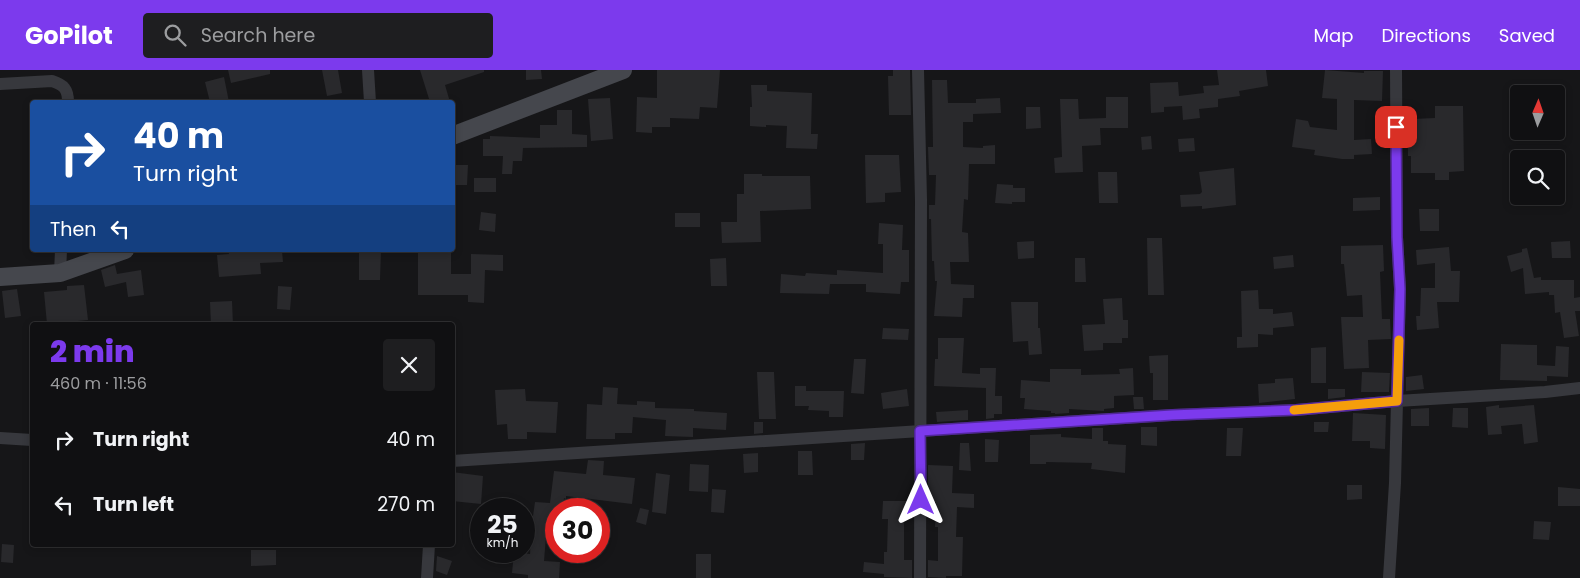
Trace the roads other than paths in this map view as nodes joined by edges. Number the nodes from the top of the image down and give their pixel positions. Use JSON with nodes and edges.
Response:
{"nodes":[{"id":1,"x":368,"y":70,"type":"edge"},
{"id":2,"x":623,"y":70,"type":"edge"},
{"id":3,"x":918,"y":70,"type":"edge"},
{"id":4,"x":1396,"y":70,"type":"edge"},
{"id":5,"x":0,"y":84,"type":"edge"},
{"id":6,"x":68,"y":100,"type":"edge"},
{"id":7,"x":370,"y":100,"type":"edge"},
{"id":8,"x":455,"y":135,"type":"edge"},
{"id":9,"x":61,"y":252,"type":"edge"},
{"id":10,"x":119,"y":252,"type":"edge"},
{"id":11,"x":60,"y":273,"type":"junction"},
{"id":12,"x":0,"y":277,"type":"edge"},
{"id":13,"x":1580,"y":388,"type":"edge"},
{"id":14,"x":1397,"y":401,"type":"junction"},
{"id":15,"x":920,"y":431,"type":"junction"},
{"id":16,"x":0,"y":438,"type":"edge"},
{"id":17,"x":30,"y":440,"type":"edge"},
{"id":18,"x":455,"y":461,"type":"edge"},
{"id":19,"x":428,"y":547,"type":"edge"},
{"id":20,"x":427,"y":578,"type":"edge"},
{"id":21,"x":920,"y":578,"type":"edge"},
{"id":22,"x":1389,"y":578,"type":"edge"}],
"edges":[{"from":1,"to":7,"type":"street"},
{"from":2,"to":8,"type":"street"},
{"from":3,"to":15,"type":"street"},
{"from":4,"to":14,"type":"street"},
{"from":5,"to":6,"type":"street"},
{"from":9,"to":11,"type":"street"},
{"from":10,"to":11,"type":"street"},
{"from":11,"to":12,"type":"street"},
{"from":13,"to":14,"type":"street"},
{"from":14,"to":15,"type":"street"},
{"from":14,"to":22,"type":"street"},
{"from":15,"to":18,"type":"street"},
{"from":15,"to":21,"type":"street"},
{"from":16,"to":17,"type":"street"},
{"from":19,"to":20,"type":"street"}]}
